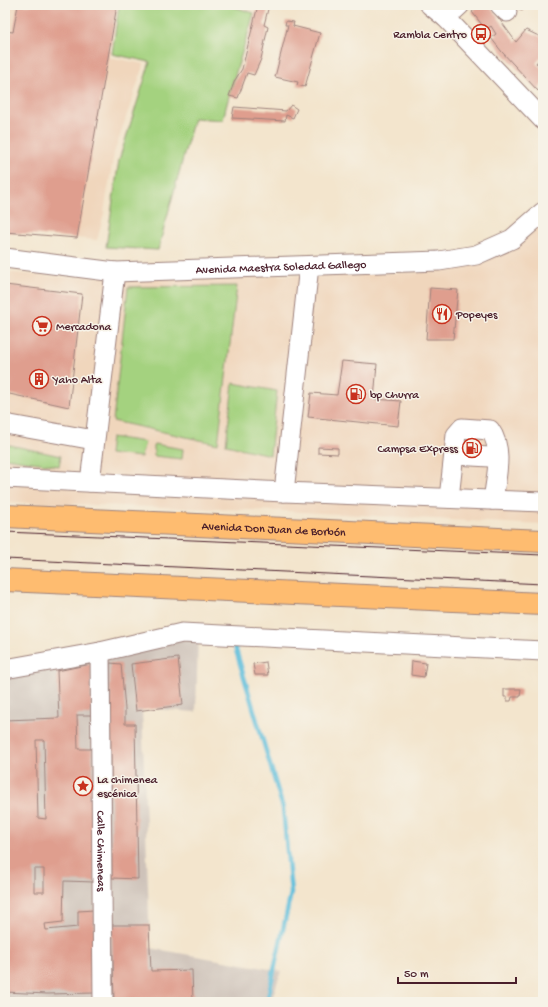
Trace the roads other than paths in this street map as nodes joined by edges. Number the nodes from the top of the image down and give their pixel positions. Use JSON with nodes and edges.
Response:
{"nodes":[{"id":1,"x":430,"y":5,"type":"edge"},
{"id":2,"x":460,"y":5,"type":"edge"},
{"id":3,"x":446,"y":18,"type":"junction"},
{"id":4,"x":543,"y":120,"type":"edge"},
{"id":5,"x":543,"y":212,"type":"edge"},
{"id":6,"x":5,"y":258,"type":"edge"},
{"id":7,"x":309,"y":266,"type":"junction"},
{"id":8,"x":114,"y":272,"type":"junction"},
{"id":9,"x":5,"y":424,"type":"edge"},
{"id":10,"x":94,"y":440,"type":"junction"},
{"id":11,"x":454,"y":448,"type":"junction"},
{"id":12,"x":497,"y":454,"type":"junction"},
{"id":13,"x":5,"y":478,"type":"edge"},
{"id":14,"x":90,"y":482,"type":"junction"},
{"id":15,"x":284,"y":492,"type":"junction"},
{"id":16,"x":450,"y":498,"type":"junction"},
{"id":17,"x":493,"y":500,"type":"junction"},
{"id":18,"x":543,"y":502,"type":"edge"},
{"id":19,"x":5,"y":516,"type":"edge"},
{"id":20,"x":543,"y":541,"type":"edge"},
{"id":21,"x":5,"y":580,"type":"edge"},
{"id":22,"x":543,"y":604,"type":"edge"},
{"id":23,"x":543,"y":651,"type":"edge"},
{"id":24,"x":100,"y":652,"type":"junction"},
{"id":25,"x":5,"y":669,"type":"edge"},
{"id":26,"x":103,"y":1002,"type":"edge"}],
"edges":[{"from":1,"to":3,"type":"street"},
{"from":2,"to":3,"type":"street"},
{"from":3,"to":4,"type":"street"},
{"from":5,"to":7,"type":"street","name":"Avenida Maestra Soledad Gallego"},
{"from":6,"to":8,"type":"street","name":"Avenida Maestra Soledad Gallego"},
{"from":7,"to":8,"type":"street","name":"Avenida Maestra Soledad Gallego"},
{"from":7,"to":15,"type":"street"},
{"from":8,"to":10,"type":"street"},
{"from":9,"to":10,"type":"street"},
{"from":10,"to":14,"type":"street"},
{"from":11,"to":12,"type":"street"},
{"from":11,"to":12,"type":"street"},
{"from":11,"to":16,"type":"street"},
{"from":12,"to":17,"type":"street"},
{"from":13,"to":14,"type":"street"},
{"from":14,"to":15,"type":"street"},
{"from":15,"to":16,"type":"street"},
{"from":16,"to":17,"type":"street"},
{"from":17,"to":18,"type":"street"},
{"from":19,"to":20,"type":"main road","name":"Avenida Don Juan de Borbón"},
{"from":21,"to":22,"type":"main road"},
{"from":23,"to":24,"type":"street"},
{"from":24,"to":25,"type":"street"},
{"from":24,"to":26,"type":"street","name":"Calle Chimeneas"}]}
